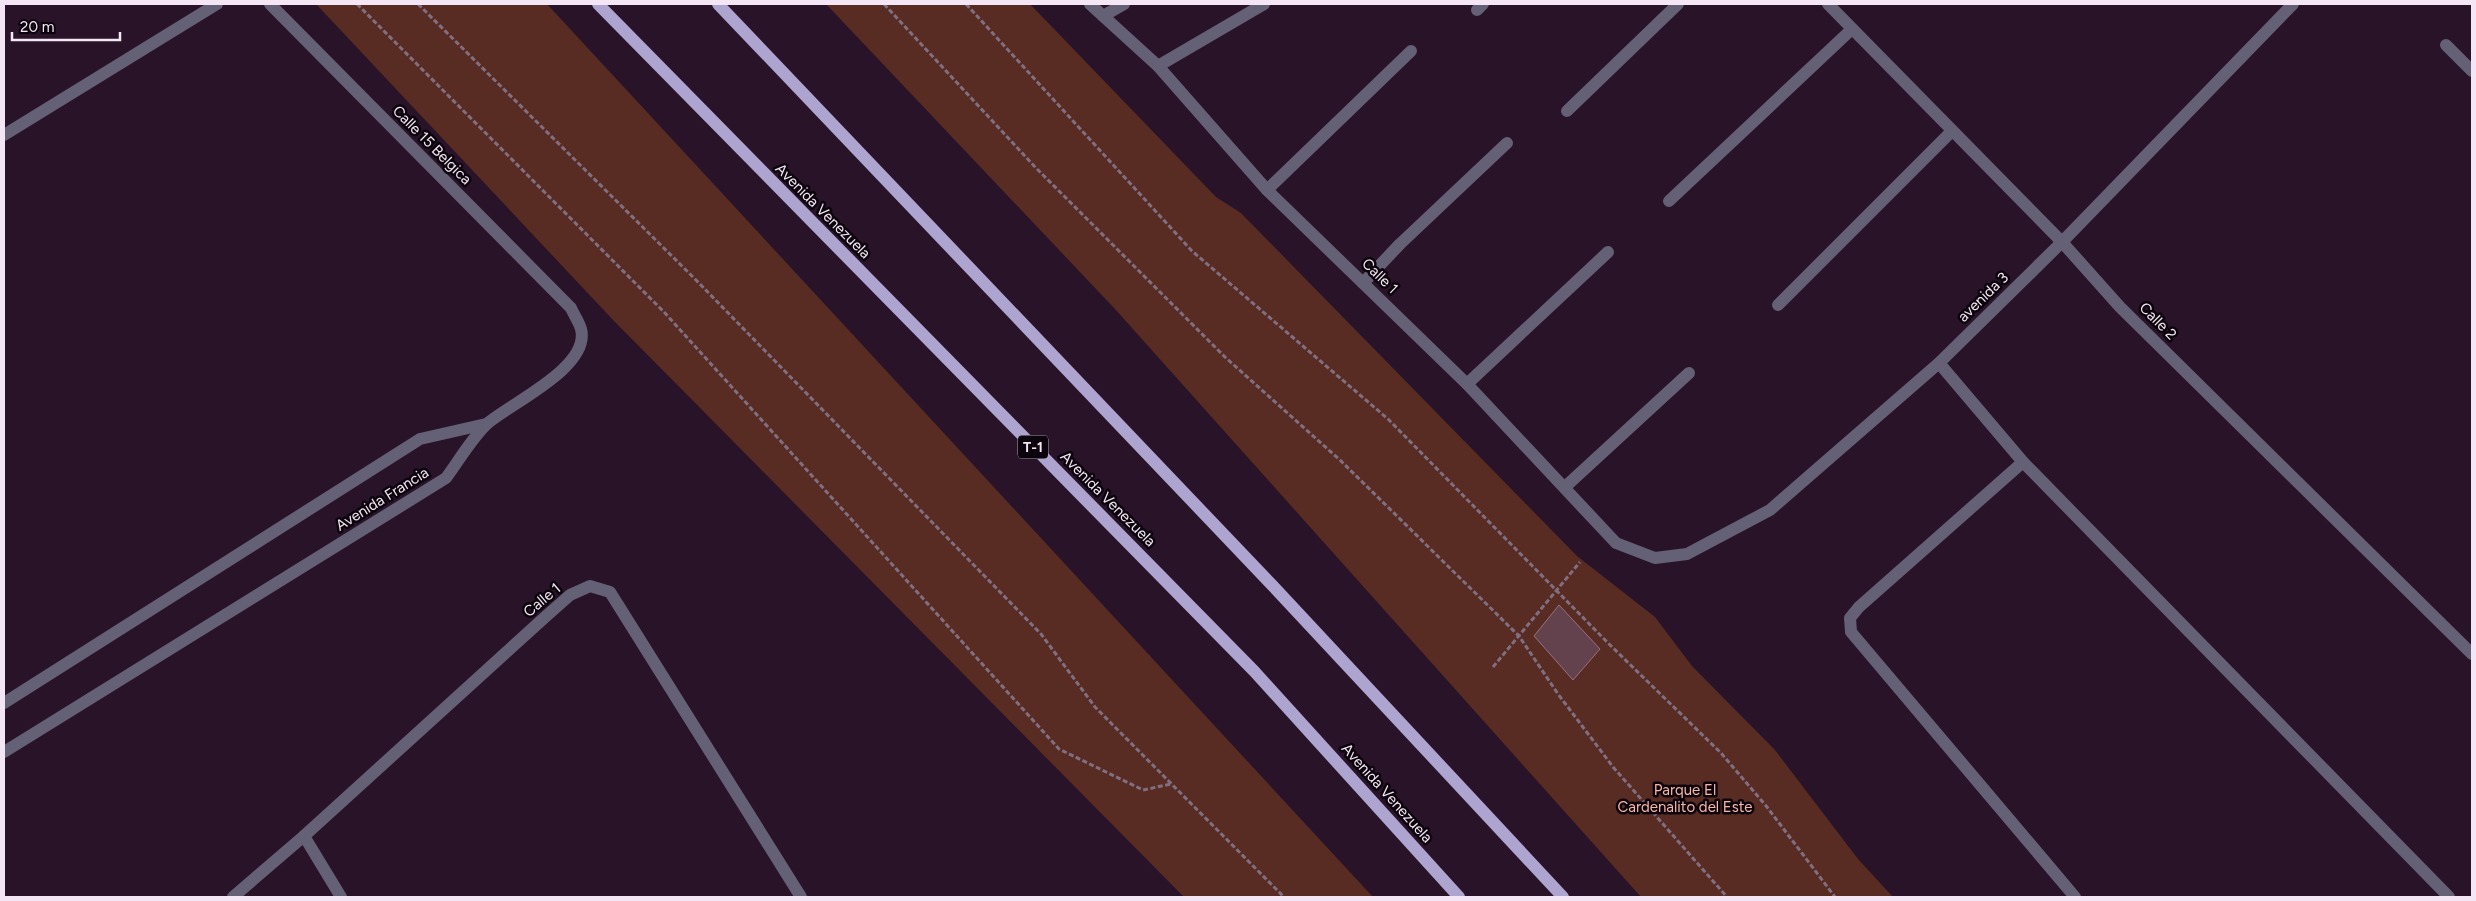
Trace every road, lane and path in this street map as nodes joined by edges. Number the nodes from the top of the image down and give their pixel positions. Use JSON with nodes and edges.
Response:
{"nodes":[{"id":1,"x":217,"y":4,"type":"edge"},
{"id":2,"x":270,"y":4,"type":"edge"},
{"id":3,"x":357,"y":4,"type":"edge"},
{"id":4,"x":418,"y":4,"type":"edge"},
{"id":5,"x":598,"y":4,"type":"edge"},
{"id":6,"x":718,"y":4,"type":"edge"},
{"id":7,"x":884,"y":4,"type":"edge"},
{"id":8,"x":966,"y":4,"type":"edge"},
{"id":9,"x":1090,"y":4,"type":"edge"},
{"id":10,"x":1124,"y":4,"type":"edge"},
{"id":11,"x":1264,"y":4,"type":"edge"},
{"id":12,"x":1678,"y":4,"type":"edge"},
{"id":13,"x":1828,"y":4,"type":"edge"},
{"id":14,"x":2291,"y":5,"type":"edge"},
{"id":15,"x":1103,"y":16,"type":"junction"},
{"id":16,"x":1852,"y":29,"type":"junction"},
{"id":17,"x":2446,"y":45,"type":"dead end"},
{"id":18,"x":1411,"y":51,"type":"dead end"},
{"id":19,"x":1158,"y":66,"type":"junction"},
{"id":20,"x":2472,"y":71,"type":"edge"},
{"id":21,"x":1567,"y":111,"type":"dead end"},
{"id":22,"x":1952,"y":131,"type":"junction"},
{"id":23,"x":4,"y":135,"type":"edge"},
{"id":24,"x":1507,"y":143,"type":"dead end"},
{"id":25,"x":1267,"y":190,"type":"junction"},
{"id":26,"x":1669,"y":201,"type":"dead end"},
{"id":27,"x":2062,"y":242,"type":"junction"},
{"id":28,"x":1608,"y":252,"type":"dead end"},
{"id":29,"x":1363,"y":283,"type":"junction"},
{"id":30,"x":1778,"y":305,"type":"dead end"},
{"id":31,"x":1939,"y":363,"type":"junction"},
{"id":32,"x":1690,"y":373,"type":"dead end"},
{"id":33,"x":1467,"y":384,"type":"junction"},
{"id":34,"x":486,"y":424,"type":"junction"},
{"id":35,"x":2023,"y":462,"type":"junction"},
{"id":36,"x":1565,"y":487,"type":"junction"},
{"id":37,"x":1655,"y":558,"type":"joint"},
{"id":38,"x":1580,"y":562,"type":"dead end"},
{"id":39,"x":1557,"y":590,"type":"junction"},
{"id":40,"x":1518,"y":636,"type":"junction"},
{"id":41,"x":2472,"y":654,"type":"edge"},
{"id":42,"x":1493,"y":666,"type":"dead end"},
{"id":43,"x":4,"y":703,"type":"edge"},
{"id":44,"x":4,"y":752,"type":"edge"},
{"id":45,"x":1172,"y":784,"type":"junction"},
{"id":46,"x":304,"y":836,"type":"junction"},
{"id":47,"x":233,"y":897,"type":"edge"},
{"id":48,"x":341,"y":897,"type":"edge"},
{"id":49,"x":801,"y":897,"type":"edge"},
{"id":50,"x":1284,"y":897,"type":"edge"},
{"id":51,"x":1459,"y":897,"type":"edge"},
{"id":52,"x":1563,"y":897,"type":"edge"},
{"id":53,"x":1727,"y":897,"type":"edge"},
{"id":54,"x":1835,"y":897,"type":"edge"},
{"id":55,"x":2075,"y":897,"type":"edge"},
{"id":56,"x":2449,"y":897,"type":"edge"}],
"edges":[{"from":1,"to":23,"type":"street"},
{"from":2,"to":34,"type":"street","name":"Calle 15 Belgica"},
{"from":3,"to":45,"type":"path"},
{"from":4,"to":45,"type":"path"},
{"from":5,"to":51,"type":"main road","name":"Avenida Venezuela","number":"T-1"},
{"from":6,"to":52,"type":"main road"},
{"from":7,"to":40,"type":"path"},
{"from":8,"to":39,"type":"path"},
{"from":9,"to":15,"type":"street","name":"Calle 1"},
{"from":10,"to":15,"type":"street"},
{"from":11,"to":19,"type":"street"},
{"from":12,"to":21,"type":"street"},
{"from":13,"to":16,"type":"street","name":"Calle 2"},
{"from":14,"to":27,"type":"street","name":"avenida 3"},
{"from":15,"to":19,"type":"street","name":"Calle 1"},
{"from":16,"to":22,"type":"street","name":"Calle 2"},
{"from":16,"to":26,"type":"street"},
{"from":17,"to":20,"type":"street"},
{"from":18,"to":25,"type":"street"},
{"from":19,"to":25,"type":"street","name":"Calle 1"},
{"from":22,"to":27,"type":"street","name":"Calle 2"},
{"from":22,"to":30,"type":"street"},
{"from":24,"to":29,"type":"street"},
{"from":25,"to":29,"type":"street","name":"Calle 1"},
{"from":27,"to":31,"type":"street","name":"avenida 3"},
{"from":27,"to":41,"type":"street","name":"Calle 2"},
{"from":28,"to":33,"type":"street"},
{"from":29,"to":33,"type":"street","name":"Calle 1"},
{"from":31,"to":35,"type":"street"},
{"from":31,"to":37,"type":"street","name":"avenida 3"},
{"from":32,"to":36,"type":"street"},
{"from":33,"to":36,"type":"street","name":"Calle 1"},
{"from":34,"to":43,"type":"street","name":"Avenida Francia"},
{"from":34,"to":44,"type":"street","name":"Avenida Francia"},
{"from":35,"to":55,"type":"street"},
{"from":35,"to":56,"type":"street"},
{"from":36,"to":37,"type":"street","name":"Calle 1"},
{"from":38,"to":39,"type":"path"},
{"from":39,"to":40,"type":"path"},
{"from":39,"to":54,"type":"path"},
{"from":40,"to":42,"type":"path"},
{"from":40,"to":53,"type":"path"},
{"from":45,"to":50,"type":"path"},
{"from":46,"to":47,"type":"street","name":"Calle 1"},
{"from":46,"to":48,"type":"street"},
{"from":46,"to":49,"type":"street","name":"Calle 1"}]}
